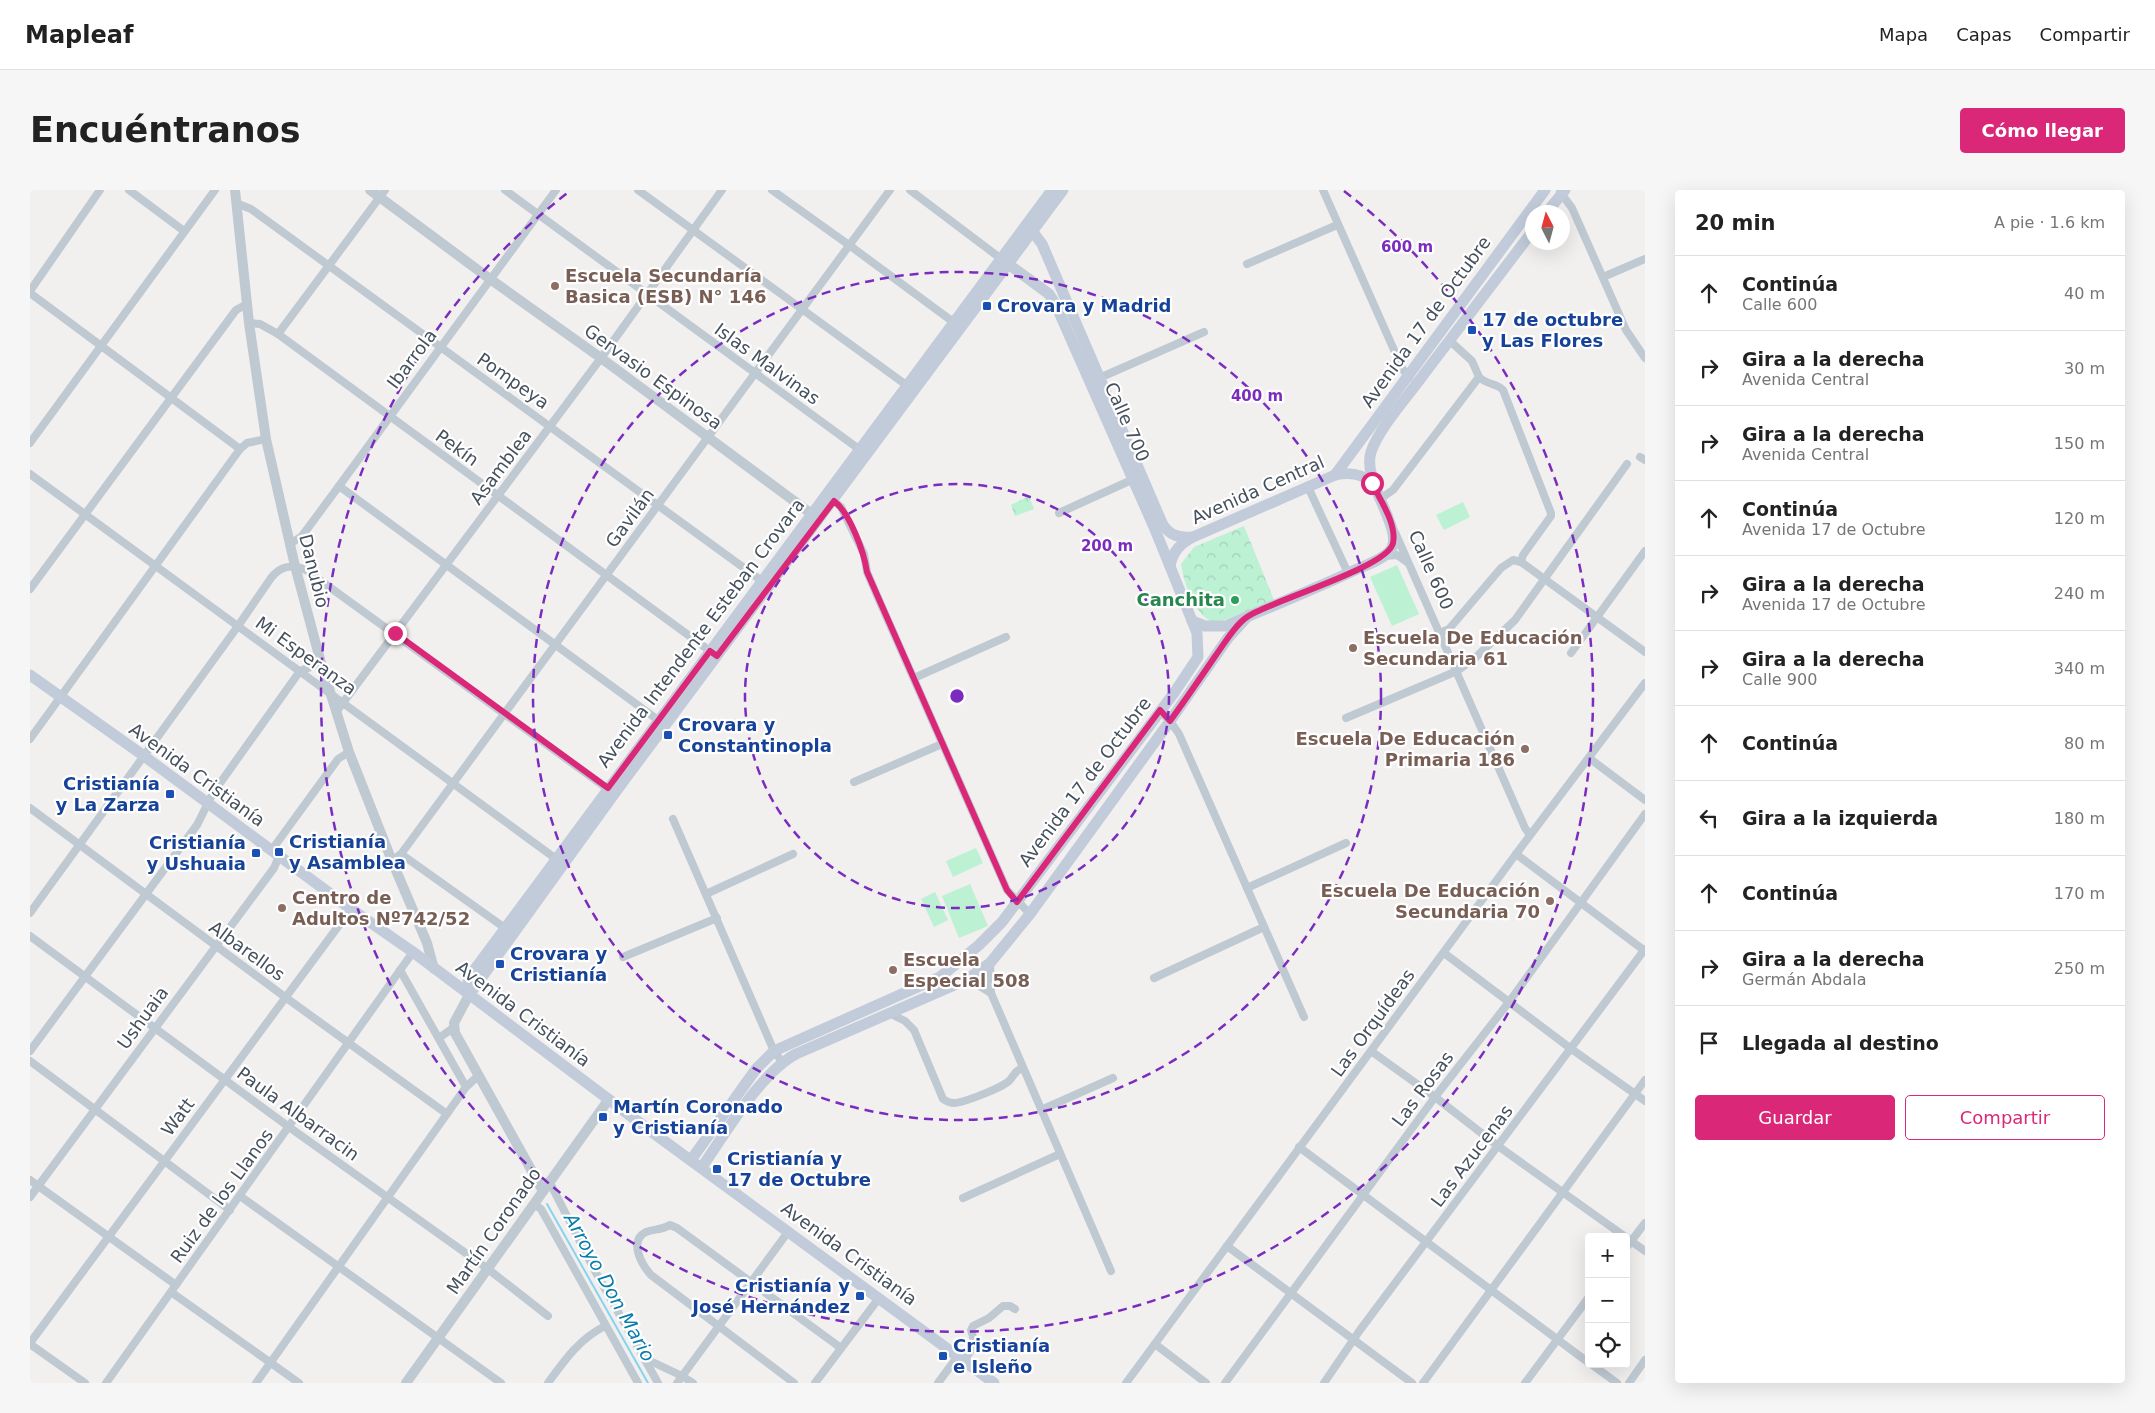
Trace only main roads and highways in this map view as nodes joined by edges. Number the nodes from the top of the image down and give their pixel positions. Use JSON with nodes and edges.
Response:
{"nodes":[{"id":1,"x":1545,"y":190,"type":"edge"},
{"id":2,"x":1058,"y":191,"type":"edge"},
{"id":3,"x":1562,"y":191,"type":"edge"},
{"id":4,"x":1552,"y":205,"type":"edge"},
{"id":5,"x":1028,"y":229,"type":"junction"},
{"id":6,"x":1525,"y":241,"type":"edge"},
{"id":7,"x":1004,"y":261,"type":"junction"},
{"id":8,"x":1096,"y":380,"type":"junction"},
{"id":9,"x":1412,"y":380,"type":"junction"},
{"id":10,"x":863,"y":452,"type":"junction"},
{"id":11,"x":1335,"y":475,"type":"junction"},
{"id":12,"x":1138,"y":478,"type":"junction"},
{"id":13,"x":1372,"y":483,"type":"junction"},
{"id":14,"x":815,"y":516,"type":"junction"},
{"id":15,"x":1193,"y":537,"type":"junction"},
{"id":16,"x":1170,"y":566,"type":"junction"},
{"id":17,"x":1247,"y":617,"type":"junction"},
{"id":18,"x":1192,"y":621,"type":"junction"},
{"id":19,"x":30,"y":675,"type":"edge"},
{"id":20,"x":560,"y":861,"type":"junction"},
{"id":21,"x":470,"y":996,"type":"junction"},
{"id":22,"x":691,"y":1160,"type":"junction"},
{"id":23,"x":702,"y":1167,"type":"junction"},
{"id":24,"x":994,"y":1383,"type":"edge"}],
"edges":[{"from":1,"to":9,"type":"main road","name":"Avenida 17 de Octubre"},
{"from":2,"to":5,"type":"main road","name":"Avenida Intendente Esteban Crovara"},
{"from":3,"to":4,"type":"main road"},
{"from":5,"to":7,"type":"main road","name":"Avenida Intendente Esteban Crovara"},
{"from":5,"to":8,"type":"main road","name":"Calle 700"},
{"from":6,"to":9,"type":"main road","name":"Avenida 17 de Octubre"},
{"from":7,"to":8,"type":"main road","name":"Calle 700"},
{"from":7,"to":10,"type":"main road","name":"Avenida Intendente Esteban Crovara"},
{"from":8,"to":12,"type":"main road","name":"Calle 700"},
{"from":9,"to":11,"type":"main road","name":"Avenida 17 de Octubre"},
{"from":9,"to":13,"type":"main road","name":"Avenida 17 de Octubre"},
{"from":10,"to":14,"type":"main road","name":"Avenida Intendente Esteban Crovara"},
{"from":10,"to":14,"type":"main road","name":"Avenida Intendente Esteban Crovara"},
{"from":11,"to":13,"type":"main road","name":"Avenida Central"},
{"from":11,"to":15,"type":"main road","name":"Avenida Central"},
{"from":12,"to":15,"type":"main road","name":"Calle 700"},
{"from":12,"to":16,"type":"main road","name":"Calle 700"},
{"from":13,"to":17,"type":"main road","name":"Calle 600"},
{"from":14,"to":20,"type":"main road","name":"Avenida Intendente Esteban Crovara"},
{"from":15,"to":16,"type":"main road","name":"Avenida Central"},
{"from":16,"to":18,"type":"main road","name":"Calle 700"},
{"from":17,"to":18,"type":"main road"},
{"from":17,"to":23,"type":"main road","name":"Avenida 17 de Octubre"},
{"from":18,"to":22,"type":"main road","name":"Avenida 17 de Octubre"},
{"from":19,"to":21,"type":"main road","name":"Avenida Cristianía"},
{"from":20,"to":21,"type":"main road","name":"Avenida Intendente Esteban Crovara"},
{"from":20,"to":21,"type":"main road","name":"Avenida Intendente Esteban Crovara"},
{"from":21,"to":22,"type":"main road","name":"Avenida Cristianía"},
{"from":22,"to":23,"type":"main road","name":"Avenida Cristianía"},
{"from":23,"to":24,"type":"main road","name":"Avenida Cristianía"}]}
